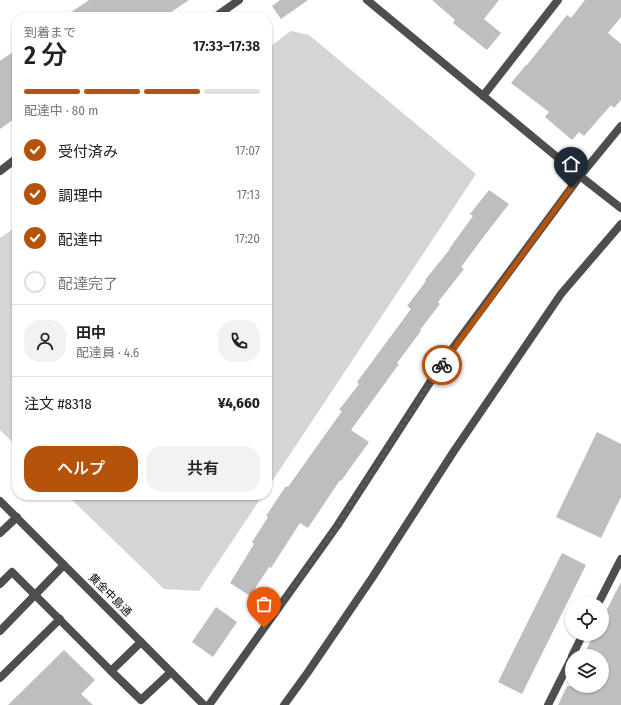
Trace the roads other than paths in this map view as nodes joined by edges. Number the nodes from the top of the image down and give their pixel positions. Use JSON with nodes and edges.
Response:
{"nodes":[{"id":1,"x":239,"y":0,"type":"edge"},
{"id":2,"x":368,"y":0,"type":"edge"},
{"id":3,"x":558,"y":0,"type":"edge"},
{"id":4,"x":222,"y":12,"type":"edge"},
{"id":5,"x":483,"y":96,"type":"junction"},
{"id":6,"x":621,"y":126,"type":"edge"},
{"id":7,"x":12,"y":162,"type":"edge"},
{"id":8,"x":0,"y":171,"type":"edge"},
{"id":9,"x":580,"y":176,"type":"junction"},
{"id":10,"x":621,"y":208,"type":"edge"},
{"id":11,"x":621,"y":224,"type":"edge"},
{"id":12,"x":0,"y":501,"type":"edge"},
{"id":13,"x":17,"y":517,"type":"junction"},
{"id":14,"x":0,"y":533,"type":"edge"},
{"id":15,"x":621,"y":559,"type":"edge"},
{"id":16,"x":64,"y":565,"type":"junction"},
{"id":17,"x":0,"y":584,"type":"edge"},
{"id":18,"x":36,"y":595,"type":"junction"},
{"id":19,"x":602,"y":597,"type":"edge"},
{"id":20,"x":60,"y":620,"type":"junction"},
{"id":21,"x":0,"y":631,"type":"edge"},
{"id":22,"x":141,"y":642,"type":"junction"},
{"id":23,"x":565,"y":670,"type":"edge"},
{"id":24,"x":111,"y":671,"type":"junction"},
{"id":25,"x":171,"y":672,"type":"junction"},
{"id":26,"x":0,"y":678,"type":"edge"},
{"id":27,"x":204,"y":705,"type":"edge"},
{"id":28,"x":209,"y":705,"type":"edge"},
{"id":29,"x":284,"y":705,"type":"edge"},
{"id":30,"x":548,"y":705,"type":"edge"}],
"edges":[{"from":1,"to":4,"type":"street"},
{"from":2,"to":5,"type":"street"},
{"from":3,"to":5,"type":"street"},
{"from":5,"to":9,"type":"street"},
{"from":6,"to":9,"type":"street"},
{"from":7,"to":8,"type":"street"},
{"from":9,"to":10,"type":"street"},
{"from":9,"to":28,"type":"street"},
{"from":11,"to":29,"type":"street"},
{"from":12,"to":13,"type":"street","name":"黄金中島通"},
{"from":13,"to":14,"type":"street"},
{"from":13,"to":16,"type":"street","name":"黄金中島通"},
{"from":15,"to":19,"type":"street"},
{"from":16,"to":18,"type":"street"},
{"from":16,"to":22,"type":"street","name":"黄金中島通"},
{"from":17,"to":18,"type":"street"},
{"from":18,"to":20,"type":"street"},
{"from":18,"to":21,"type":"street"},
{"from":20,"to":24,"type":"street"},
{"from":20,"to":26,"type":"street"},
{"from":22,"to":24,"type":"street"},
{"from":22,"to":25,"type":"street","name":"黄金中島通"},
{"from":23,"to":30,"type":"street"},
{"from":24,"to":25,"type":"street"},
{"from":25,"to":27,"type":"street","name":"黄金中島通"}]}
